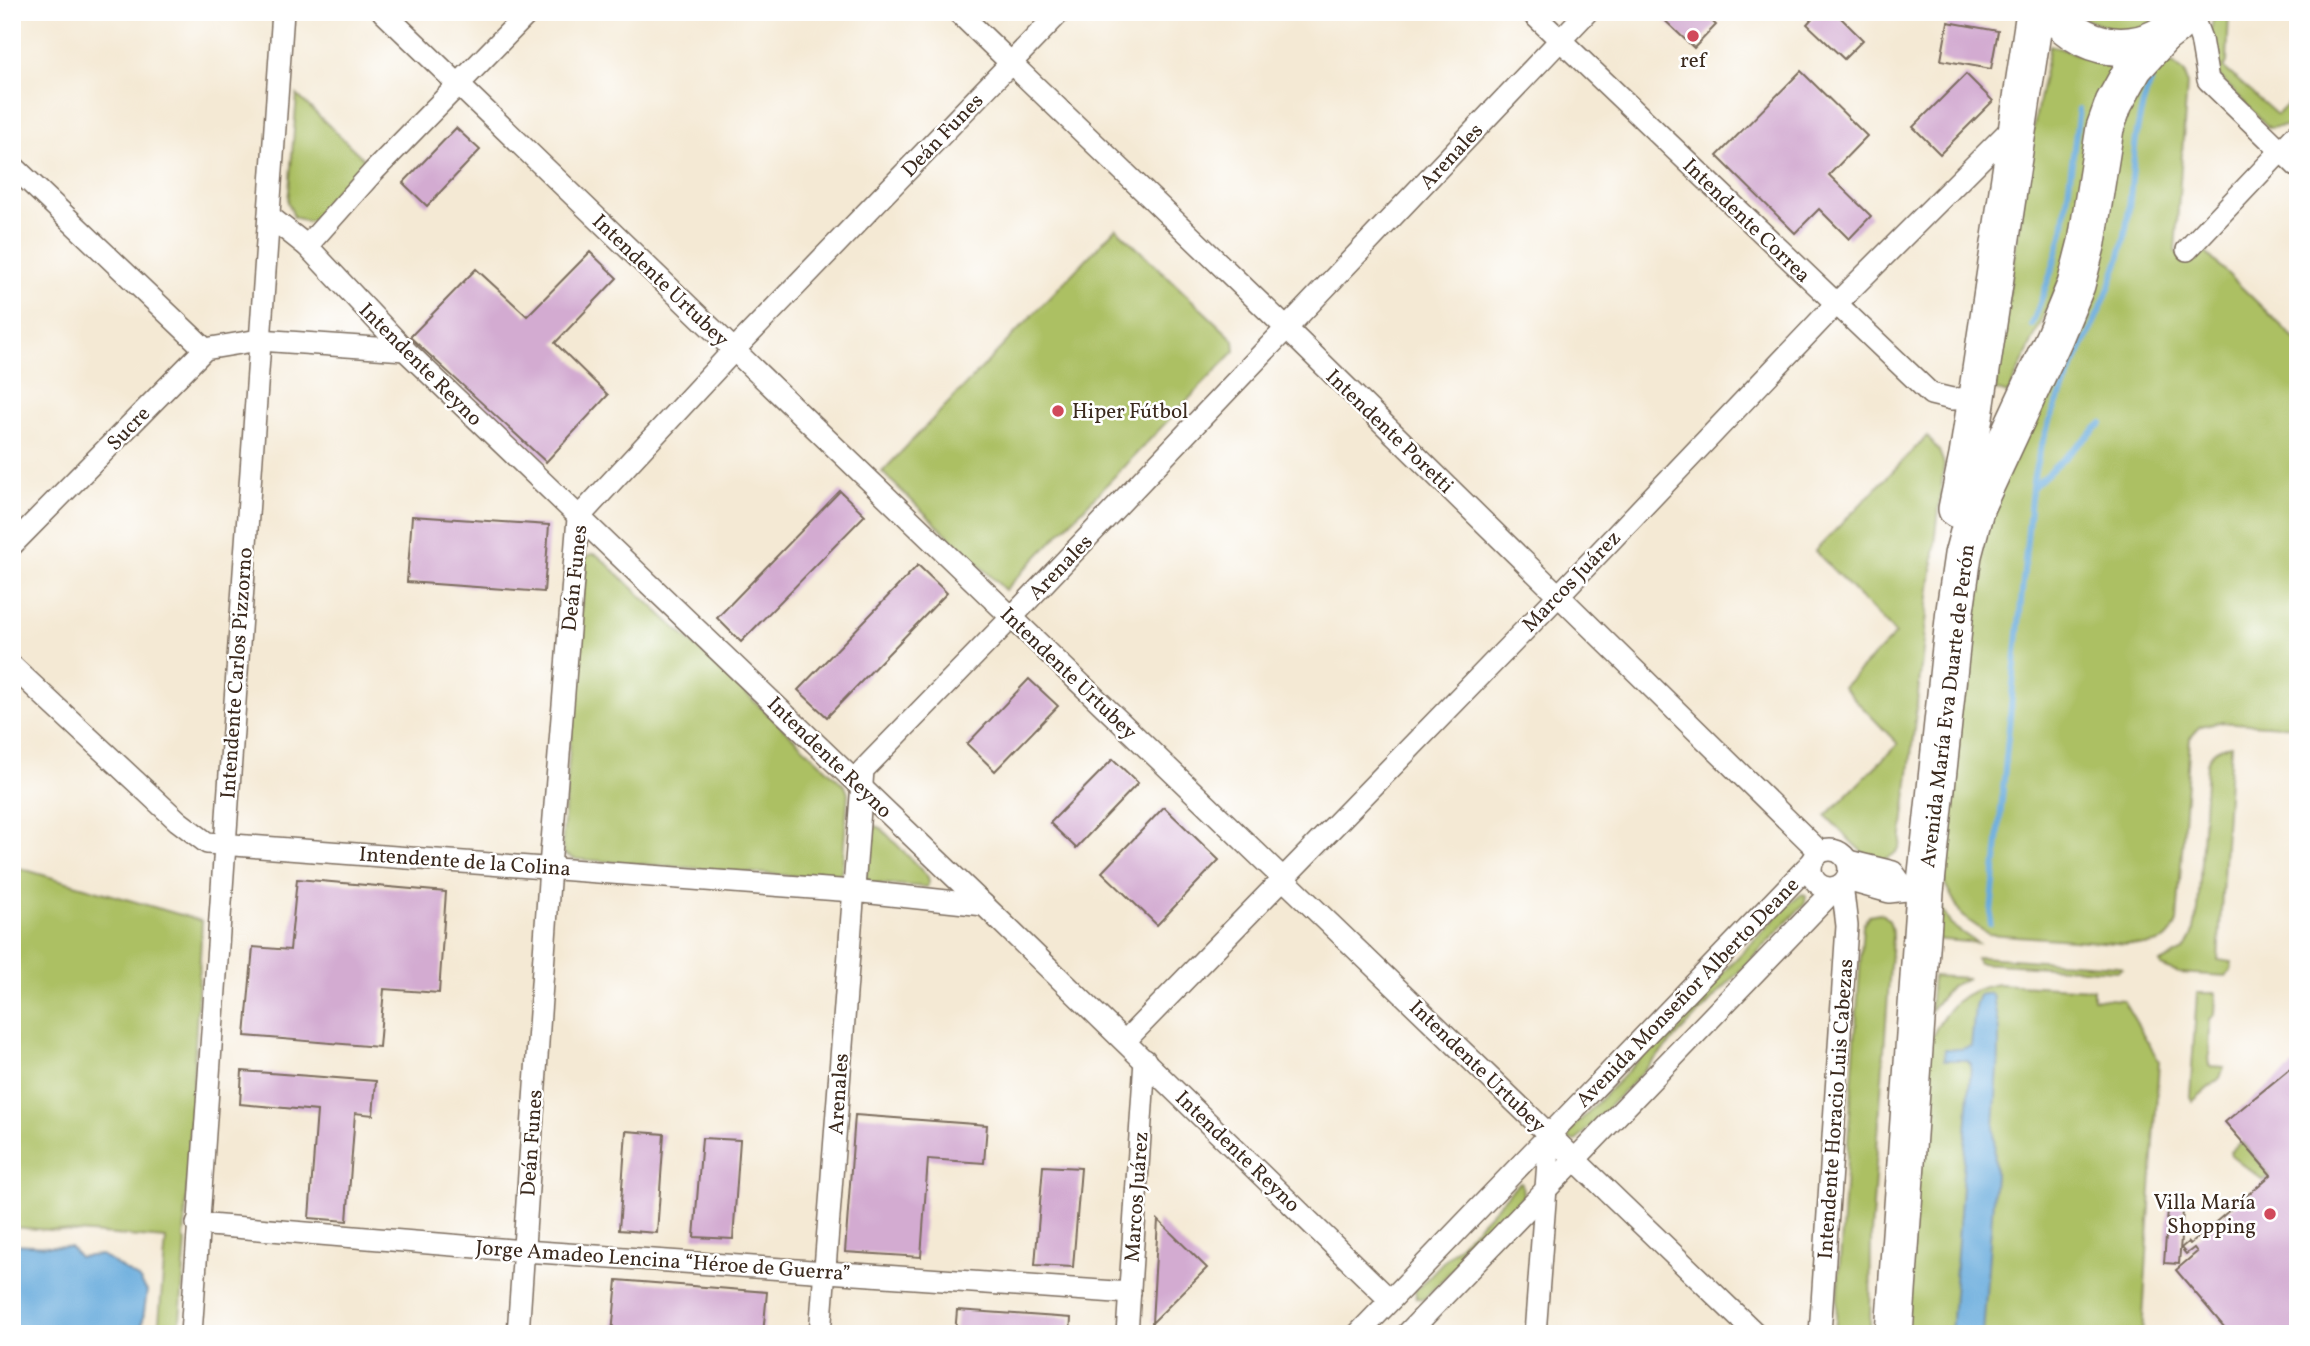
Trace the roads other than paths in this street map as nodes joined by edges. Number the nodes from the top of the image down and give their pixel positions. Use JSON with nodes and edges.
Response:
{"nodes":[{"id":1,"x":283,"y":12,"type":"edge"},
{"id":2,"x":383,"y":12,"type":"edge"},
{"id":3,"x":529,"y":12,"type":"edge"},
{"id":4,"x":958,"y":12,"type":"edge"},
{"id":5,"x":1060,"y":12,"type":"edge"},
{"id":6,"x":1531,"y":12,"type":"edge"},
{"id":7,"x":1587,"y":12,"type":"edge"},
{"id":8,"x":2041,"y":16,"type":"edge"},
{"id":9,"x":2180,"y":20,"type":"edge"},
{"id":10,"x":1560,"y":41,"type":"junction"},
{"id":11,"x":1011,"y":63,"type":"junction"},
{"id":12,"x":458,"y":85,"type":"junction"},
{"id":13,"x":2018,"y":122,"type":"junction"},
{"id":14,"x":2298,"y":133,"type":"edge"},
{"id":15,"x":2281,"y":151,"type":"junction"},
{"id":16,"x":12,"y":165,"type":"edge"},
{"id":17,"x":2298,"y":167,"type":"edge"},
{"id":18,"x":269,"y":216,"type":"junction"},
{"id":19,"x":307,"y":246,"type":"junction"},
{"id":20,"x":2187,"y":250,"type":"dead end"},
{"id":21,"x":1836,"y":304,"type":"junction"},
{"id":22,"x":1287,"y":329,"type":"junction"},
{"id":23,"x":259,"y":340,"type":"junction"},
{"id":24,"x":205,"y":349,"type":"junction"},
{"id":25,"x":405,"y":350,"type":"junction"},
{"id":26,"x":734,"y":351,"type":"junction"},
{"id":27,"x":1977,"y":398,"type":"junction"},
{"id":28,"x":2020,"y":411,"type":"junction"},
{"id":29,"x":578,"y":518,"type":"junction"},
{"id":30,"x":12,"y":545,"type":"edge"},
{"id":31,"x":1558,"y":596,"type":"junction"},
{"id":32,"x":1012,"y":617,"type":"junction"},
{"id":33,"x":12,"y":666,"type":"edge"},
{"id":34,"x":860,"y":786,"type":"junction"},
{"id":35,"x":223,"y":845,"type":"junction"},
{"id":36,"x":1816,"y":857,"type":"junction"},
{"id":37,"x":550,"y":867,"type":"junction"},
{"id":38,"x":1282,"y":878,"type":"junction"},
{"id":39,"x":1843,"y":878,"type":"junction"},
{"id":40,"x":853,"y":891,"type":"junction"},
{"id":41,"x":1916,"y":891,"type":"junction"},
{"id":42,"x":984,"y":905,"type":"junction"},
{"id":43,"x":1125,"y":1041,"type":"junction"},
{"id":44,"x":1145,"y":1060,"type":"junction"},
{"id":45,"x":1550,"y":1135,"type":"junction"},
{"id":46,"x":1575,"y":1160,"type":"junction"},
{"id":47,"x":1546,"y":1190,"type":"junction"},
{"id":48,"x":197,"y":1224,"type":"junction"},
{"id":49,"x":524,"y":1251,"type":"junction"},
{"id":50,"x":825,"y":1272,"type":"junction"},
{"id":51,"x":1130,"y":1293,"type":"junction"},
{"id":52,"x":1390,"y":1300,"type":"junction"},
{"id":53,"x":191,"y":1334,"type":"edge"},
{"id":54,"x":518,"y":1334,"type":"edge"},
{"id":55,"x":820,"y":1334,"type":"edge"},
{"id":56,"x":1128,"y":1334,"type":"edge"},
{"id":57,"x":1358,"y":1334,"type":"edge"},
{"id":58,"x":1407,"y":1334,"type":"edge"},
{"id":59,"x":1535,"y":1334,"type":"edge"},
{"id":60,"x":1756,"y":1334,"type":"edge"},
{"id":61,"x":1820,"y":1334,"type":"edge"},
{"id":62,"x":1880,"y":1334,"type":"edge"},
{"id":63,"x":1894,"y":1334,"type":"edge"}],
"edges":[{"from":1,"to":18,"type":"street","name":"Intendente Carlos Pizzorno"},
{"from":2,"to":12,"type":"street","name":"Intendente Urtubey"},
{"from":3,"to":12,"type":"street"},
{"from":4,"to":11,"type":"street","name":"Intendente Poretti"},
{"from":5,"to":11,"type":"street","name":"Deán Funes"},
{"from":6,"to":10,"type":"street","name":"Intendente Correa"},
{"from":7,"to":10,"type":"street","name":"Arenales"},
{"from":8,"to":9,"type":"highway"},
{"from":8,"to":13,"type":"highway","name":"Avenida María Eva Duarte de Perón"},
{"from":9,"to":15,"type":"street"},
{"from":9,"to":28,"type":"highway","name":"Avenida María Eva Duarte de Perón"},
{"from":10,"to":21,"type":"street","name":"Intendente Correa"},
{"from":10,"to":22,"type":"street","name":"Arenales"},
{"from":11,"to":22,"type":"street","name":"Intendente Poretti"},
{"from":11,"to":26,"type":"street","name":"Deán Funes"},
{"from":12,"to":19,"type":"street"},
{"from":12,"to":26,"type":"street","name":"Intendente Urtubey"},
{"from":13,"to":21,"type":"street","name":"Marcos Juárez"},
{"from":13,"to":27,"type":"highway","name":"Avenida María Eva Duarte de Perón"},
{"from":14,"to":15,"type":"street"},
{"from":15,"to":17,"type":"street"},
{"from":15,"to":20,"type":"street"},
{"from":16,"to":24,"type":"street"},
{"from":18,"to":19,"type":"street","name":"Intendente Reyno"},
{"from":18,"to":23,"type":"street","name":"Intendente Carlos Pizzorno"},
{"from":19,"to":25,"type":"street","name":"Intendente Reyno"},
{"from":21,"to":27,"type":"street","name":"Intendente Correa"},
{"from":21,"to":31,"type":"street","name":"Marcos Juárez"},
{"from":22,"to":31,"type":"street","name":"Intendente Poretti"},
{"from":22,"to":32,"type":"street","name":"Arenales"},
{"from":23,"to":24,"type":"street"},
{"from":23,"to":25,"type":"street"},
{"from":23,"to":35,"type":"street","name":"Intendente Carlos Pizzorno"},
{"from":24,"to":30,"type":"street","name":"Sucre"},
{"from":25,"to":29,"type":"street","name":"Intendente Reyno"},
{"from":26,"to":29,"type":"street","name":"Deán Funes"},
{"from":26,"to":32,"type":"street","name":"Intendente Urtubey"},
{"from":27,"to":28,"type":"highway"},
{"from":27,"to":41,"type":"highway","name":"Avenida María Eva Duarte de Perón"},
{"from":28,"to":41,"type":"highway","name":"Avenida María Eva Duarte de Perón"},
{"from":29,"to":34,"type":"street","name":"Intendente Reyno"},
{"from":29,"to":37,"type":"street","name":"Deán Funes"},
{"from":31,"to":36,"type":"street","name":"Intendente Poretti"},
{"from":31,"to":38,"type":"street","name":"Marcos Juárez"},
{"from":32,"to":34,"type":"street","name":"Arenales"},
{"from":32,"to":38,"type":"street","name":"Intendente Urtubey"},
{"from":33,"to":35,"type":"street","name":"Intendente de la Colina"},
{"from":34,"to":40,"type":"street","name":"Arenales"},
{"from":34,"to":42,"type":"street","name":"Intendente Reyno"},
{"from":35,"to":37,"type":"street","name":"Intendente de la Colina"},
{"from":35,"to":48,"type":"street","name":"Intendente Carlos Pizzorno"},
{"from":36,"to":39,"type":"street"},
{"from":36,"to":39,"type":"street"},
{"from":36,"to":45,"type":"street","name":"Avenida Monseñor Alberto Deane"},
{"from":37,"to":40,"type":"street","name":"Intendente de la Colina"},
{"from":37,"to":49,"type":"street","name":"Deán Funes"},
{"from":38,"to":43,"type":"street","name":"Marcos Juárez"},
{"from":38,"to":45,"type":"street","name":"Intendente Urtubey"},
{"from":39,"to":41,"type":"street"},
{"from":39,"to":46,"type":"street","name":"Avenida Monseñor Alberto Deane"},
{"from":39,"to":61,"type":"street","name":"Intendente Horacio Luis Cabezas"},
{"from":40,"to":42,"type":"street","name":"Intendente de la Colina"},
{"from":40,"to":50,"type":"street","name":"Arenales"},
{"from":41,"to":62,"type":"highway","name":"Avenida María Eva Duarte de Perón"},
{"from":41,"to":63,"type":"highway","name":"Avenida María Eva Duarte de Perón"},
{"from":42,"to":43,"type":"street","name":"Intendente Reyno"},
{"from":43,"to":44,"type":"street","name":"Intendente Reyno"},
{"from":44,"to":51,"type":"street","name":"Marcos Juárez"},
{"from":44,"to":52,"type":"street","name":"Intendente Reyno"},
{"from":45,"to":46,"type":"street","name":"Intendente Urtubey"},
{"from":45,"to":47,"type":"street"},
{"from":45,"to":52,"type":"street","name":"Avenida Monseñor Alberto Deane"},
{"from":46,"to":47,"type":"street","name":"Avenida Monseñor Alberto Deane"},
{"from":46,"to":60,"type":"street","name":"Intendente Urtubey"},
{"from":47,"to":58,"type":"street","name":"Avenida Monseñor Alberto Deane"},
{"from":47,"to":59,"type":"street"},
{"from":48,"to":49,"type":"street","name":"Jorge Amadeo Lencina “Héroe de Guerra”"},
{"from":48,"to":53,"type":"street","name":"Intendente Carlos Pizzorno"},
{"from":49,"to":50,"type":"street","name":"Jorge Amadeo Lencina “Héroe de Guerra”"},
{"from":49,"to":54,"type":"street","name":"Deán Funes"},
{"from":50,"to":51,"type":"street","name":"Jorge Amadeo Lencina “Héroe de Guerra”"},
{"from":50,"to":55,"type":"street","name":"Arenales"},
{"from":51,"to":56,"type":"street","name":"Marcos Juárez"},
{"from":52,"to":57,"type":"street","name":"Avenida Monseñor Alberto Deane"}]}
